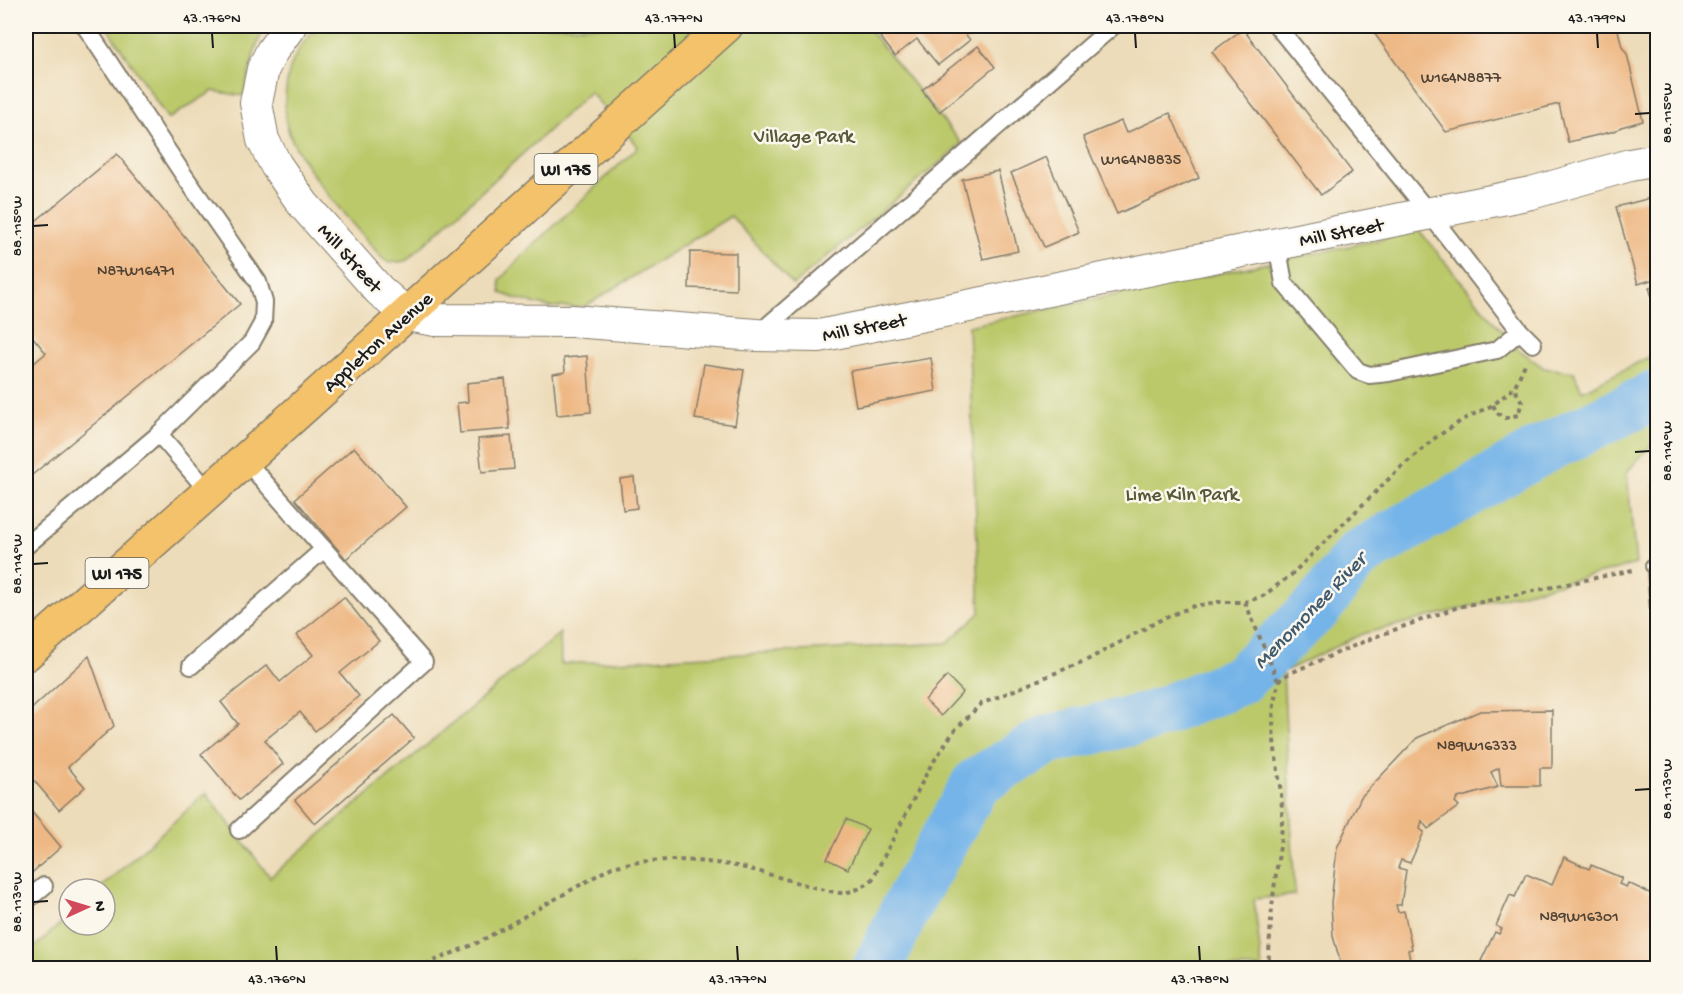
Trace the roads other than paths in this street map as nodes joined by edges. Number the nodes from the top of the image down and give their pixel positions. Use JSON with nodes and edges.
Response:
{"nodes":[{"id":1,"x":85,"y":26,"type":"edge"},
{"id":2,"x":290,"y":26,"type":"edge"},
{"id":3,"x":726,"y":26,"type":"edge"},
{"id":4,"x":1113,"y":26,"type":"edge"},
{"id":5,"x":1277,"y":26,"type":"edge"},
{"id":6,"x":1658,"y":160,"type":"edge"},
{"id":7,"x":1430,"y":214,"type":"junction"},
{"id":8,"x":1277,"y":244,"type":"junction"},
{"id":9,"x":407,"y":315,"type":"junction"},
{"id":10,"x":1520,"y":331,"type":"junction"},
{"id":11,"x":758,"y":335,"type":"junction"},
{"id":12,"x":1533,"y":344,"type":"road end"},
{"id":13,"x":159,"y":434,"type":"junction"},
{"id":14,"x":245,"y":460,"type":"junction"},
{"id":15,"x":208,"y":491,"type":"junction"},
{"id":16,"x":26,"y":546,"type":"edge"},
{"id":17,"x":324,"y":549,"type":"junction"},
{"id":18,"x":26,"y":654,"type":"edge"},
{"id":19,"x":191,"y":666,"type":"dead end"},
{"id":20,"x":239,"y":830,"type":"dead end"},
{"id":21,"x":44,"y":886,"type":"dead end"},
{"id":22,"x":26,"y":901,"type":"edge"}],
"edges":[{"from":1,"to":13,"type":"lane"},
{"from":2,"to":9,"type":"street","name":"Mill Street"},
{"from":3,"to":9,"type":"main road","name":"Appleton Avenue","number":"WI 175"},
{"from":4,"to":11,"type":"lane"},
{"from":5,"to":7,"type":"lane"},
{"from":6,"to":7,"type":"street","name":"Mill Street"},
{"from":7,"to":8,"type":"street","name":"Mill Street"},
{"from":7,"to":10,"type":"lane"},
{"from":8,"to":10,"type":"lane"},
{"from":8,"to":11,"type":"street","name":"Mill Street"},
{"from":9,"to":11,"type":"street","name":"Mill Street"},
{"from":9,"to":14,"type":"main road","name":"Appleton Avenue","number":"WI 175"},
{"from":10,"to":12,"type":"lane"},
{"from":13,"to":15,"type":"lane"},
{"from":13,"to":16,"type":"lane"},
{"from":14,"to":15,"type":"main road","name":"Appleton Avenue","number":"WI 175"},
{"from":14,"to":17,"type":"lane"},
{"from":15,"to":18,"type":"main road","name":"Appleton Avenue","number":"WI 175"},
{"from":17,"to":19,"type":"lane"},
{"from":17,"to":20,"type":"lane"},
{"from":21,"to":22,"type":"lane"}]}
